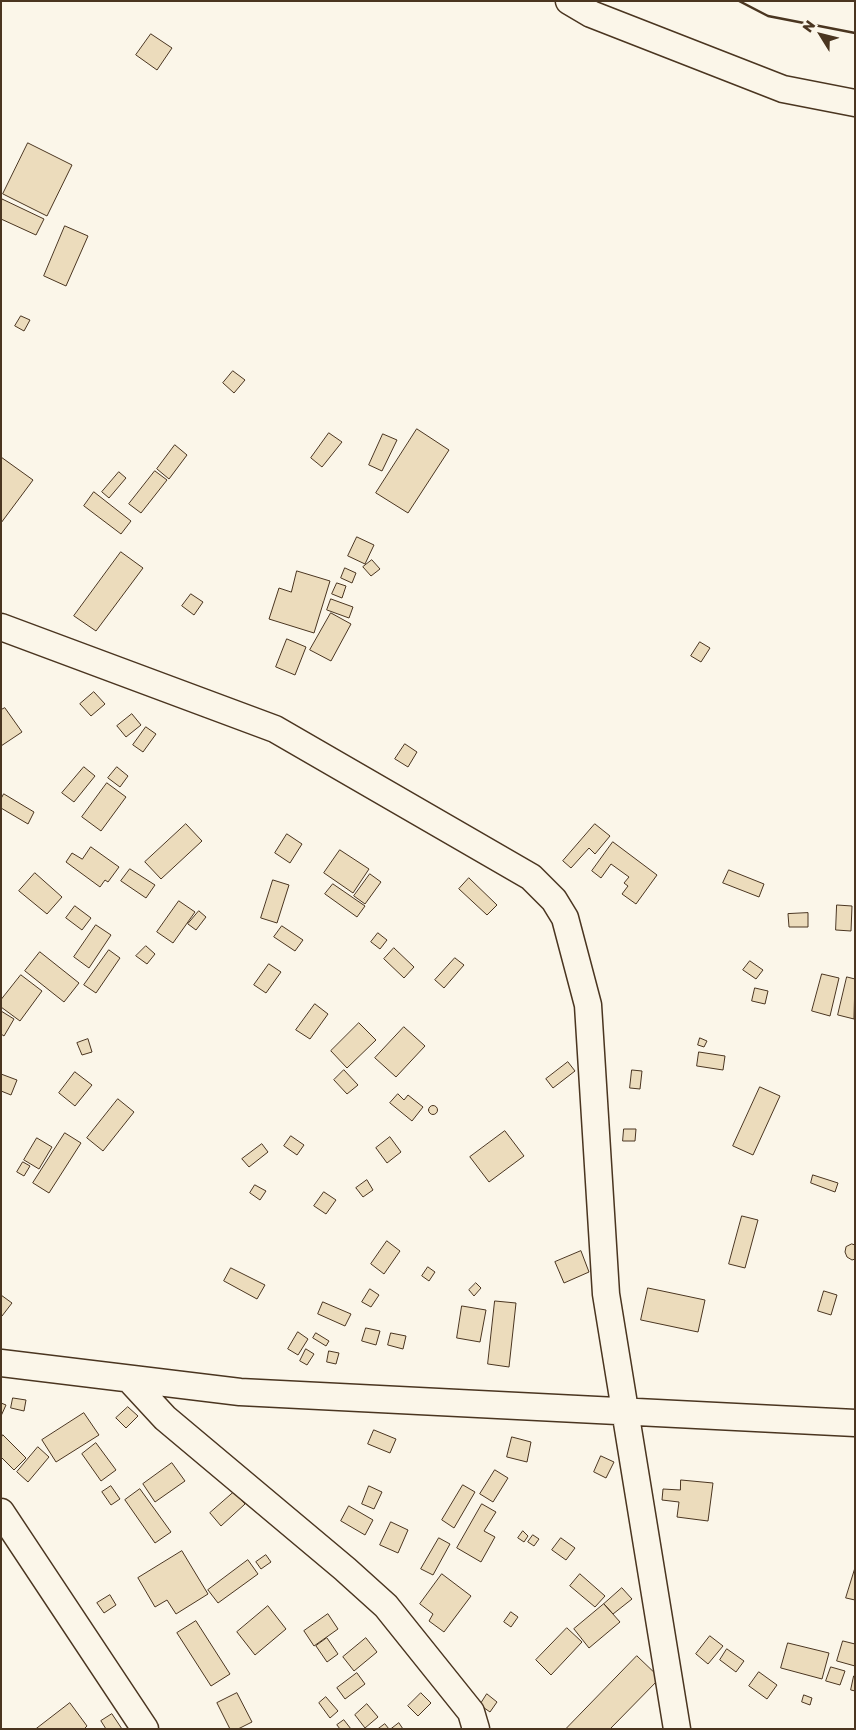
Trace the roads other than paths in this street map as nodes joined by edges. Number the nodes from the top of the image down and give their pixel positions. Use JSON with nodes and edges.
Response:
{"nodes":[{"id":1,"x":569,"y":1,"type":"edge"},
{"id":2,"x":855,"y":103,"type":"edge"},
{"id":3,"x":1,"y":627,"type":"edge"},
{"id":4,"x":1,"y":1363,"type":"edge"},
{"id":5,"x":129,"y":1379,"type":"junction"},
{"id":6,"x":625,"y":1412,"type":"junction"},
{"id":7,"x":855,"y":1423,"type":"edge"},
{"id":8,"x":1,"y":1512,"type":"edge"},
{"id":9,"x":145,"y":1729,"type":"edge"},
{"id":10,"x":476,"y":1729,"type":"edge"},
{"id":11,"x":677,"y":1729,"type":"edge"}],
"edges":[{"from":1,"to":2,"type":"street"},
{"from":3,"to":6,"type":"street"},
{"from":4,"to":5,"type":"street"},
{"from":5,"to":6,"type":"street"},
{"from":5,"to":10,"type":"street"},
{"from":6,"to":7,"type":"street"},
{"from":6,"to":11,"type":"street"},
{"from":8,"to":9,"type":"street"}]}
